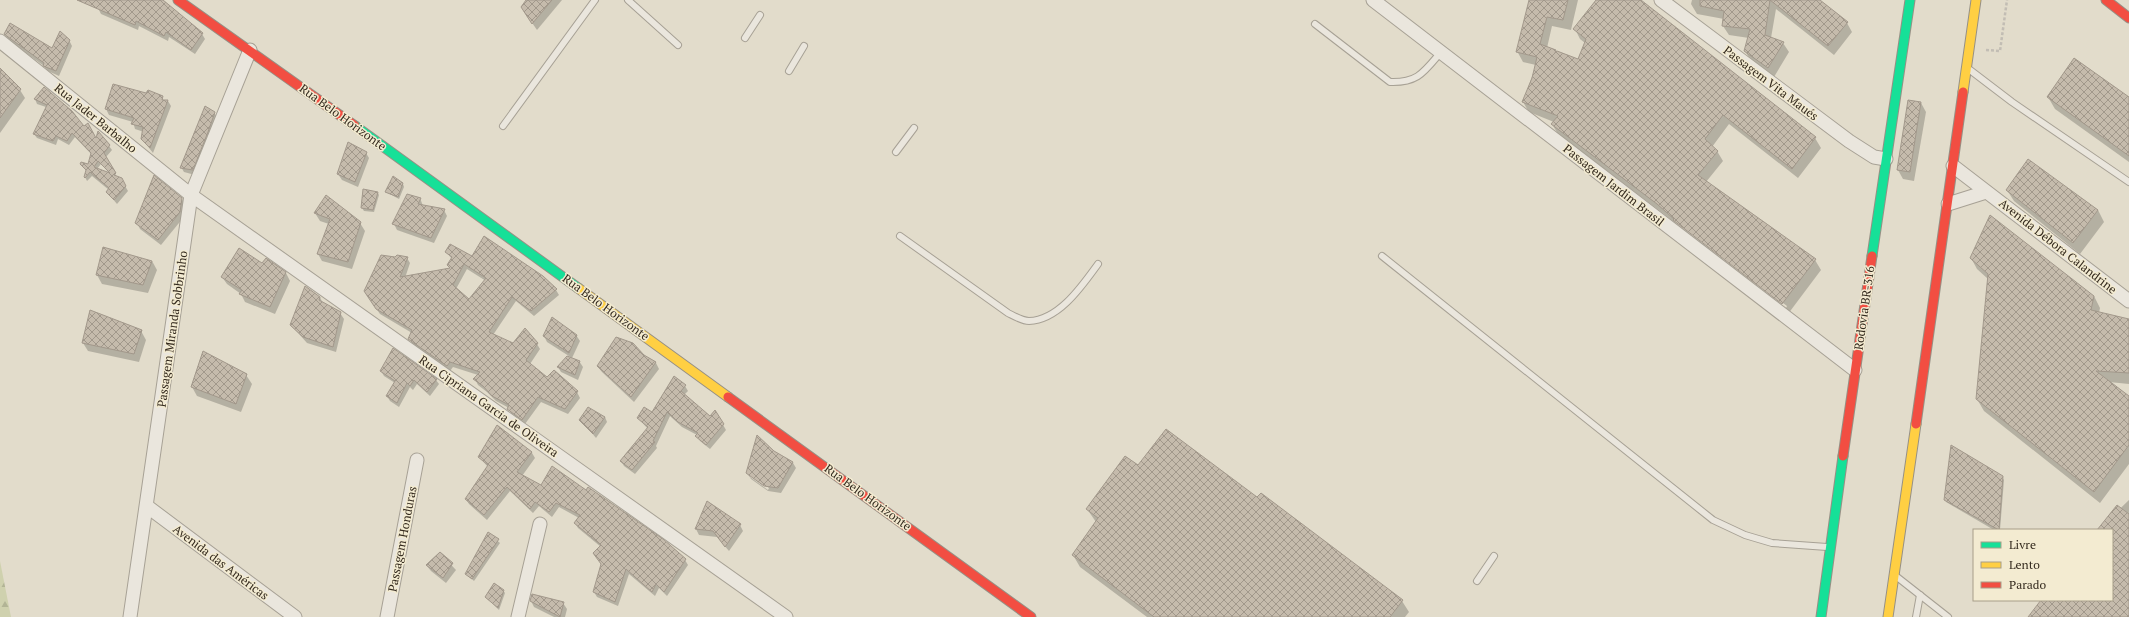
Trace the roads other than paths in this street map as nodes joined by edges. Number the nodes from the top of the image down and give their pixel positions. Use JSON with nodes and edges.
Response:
{"nodes":[{"id":1,"x":178,"y":0,"type":"edge"},
{"id":2,"x":596,"y":0,"type":"edge"},
{"id":3,"x":628,"y":0,"type":"edge"},
{"id":4,"x":1373,"y":0,"type":"edge"},
{"id":5,"x":1661,"y":0,"type":"edge"},
{"id":6,"x":1910,"y":0,"type":"edge"},
{"id":7,"x":1976,"y":0,"type":"edge"},
{"id":8,"x":2106,"y":0,"type":"edge"},
{"id":9,"x":760,"y":15,"type":"dead end"},
{"id":10,"x":2129,"y":18,"type":"edge"},
{"id":11,"x":1314,"y":24,"type":"dead end"},
{"id":12,"x":745,"y":38,"type":"dead end"},
{"id":13,"x":0,"y":41,"type":"edge"},
{"id":14,"x":678,"y":45,"type":"dead end"},
{"id":15,"x":804,"y":46,"type":"dead end"},
{"id":16,"x":250,"y":50,"type":"junction"},
{"id":17,"x":1441,"y":52,"type":"junction"},
{"id":18,"x":1967,"y":68,"type":"junction"},
{"id":19,"x":789,"y":71,"type":"dead end"},
{"id":20,"x":502,"y":126,"type":"dead end"},
{"id":21,"x":914,"y":128,"type":"dead end"},
{"id":22,"x":896,"y":152,"type":"dead end"},
{"id":23,"x":1886,"y":160,"type":"junction"},
{"id":24,"x":1953,"y":166,"type":"junction"},
{"id":25,"x":2129,"y":182,"type":"edge"},
{"id":26,"x":1986,"y":192,"type":"junction"},
{"id":27,"x":191,"y":195,"type":"junction"},
{"id":28,"x":1948,"y":204,"type":"junction"},
{"id":29,"x":900,"y":236,"type":"dead end"},
{"id":30,"x":1382,"y":256,"type":"dead end"},
{"id":31,"x":1098,"y":264,"type":"dead end"},
{"id":32,"x":2129,"y":301,"type":"edge"},
{"id":33,"x":1855,"y":370,"type":"junction"},
{"id":34,"x":417,"y":460,"type":"dead end"},
{"id":35,"x":148,"y":506,"type":"junction"},
{"id":36,"x":540,"y":524,"type":"dead end"},
{"id":37,"x":1831,"y":547,"type":"junction"},
{"id":38,"x":1494,"y":556,"type":"dead end"},
{"id":39,"x":1895,"y":575,"type":"junction"},
{"id":40,"x":1477,"y":581,"type":"dead end"},
{"id":41,"x":1920,"y":594,"type":"junction"},
{"id":42,"x":130,"y":617,"type":"edge"},
{"id":43,"x":295,"y":617,"type":"edge"},
{"id":44,"x":387,"y":617,"type":"edge"},
{"id":45,"x":518,"y":617,"type":"edge"},
{"id":46,"x":786,"y":617,"type":"edge"},
{"id":47,"x":1032,"y":617,"type":"edge"},
{"id":48,"x":1821,"y":617,"type":"edge"},
{"id":49,"x":1888,"y":617,"type":"edge"},
{"id":50,"x":1916,"y":617,"type":"edge"},
{"id":51,"x":1948,"y":617,"type":"edge"}],
"edges":[{"from":1,"to":16,"type":"main road","name":"Rua Belo Horizonte"},
{"from":2,"to":20,"type":"lane"},
{"from":3,"to":14,"type":"lane"},
{"from":4,"to":17,"type":"street","name":"Passagem Jardim Brasil"},
{"from":5,"to":23,"type":"street","name":"Passagem Vita Maués"},
{"from":6,"to":23,"type":"main road","name":"Rodovia BR-316"},
{"from":7,"to":18,"type":"main road"},
{"from":8,"to":10,"type":"main road"},
{"from":9,"to":12,"type":"lane"},
{"from":11,"to":17,"type":"lane"},
{"from":13,"to":27,"type":"street","name":"Rua Jader Barbalho"},
{"from":15,"to":19,"type":"lane"},
{"from":16,"to":27,"type":"street","name":"Passagem Miranda Sobbrinho"},
{"from":16,"to":47,"type":"main road","name":"Rua Belo Horizonte"},
{"from":17,"to":33,"type":"street","name":"Passagem Jardim Brasil"},
{"from":18,"to":24,"type":"main road"},
{"from":18,"to":25,"type":"lane"},
{"from":21,"to":22,"type":"lane"},
{"from":23,"to":33,"type":"main road","name":"Rodovia BR-316"},
{"from":24,"to":26,"type":"street","name":"Avenida Débora Calandrine"},
{"from":24,"to":28,"type":"main road"},
{"from":26,"to":28,"type":"street","name":"Avenida Débora Calandrine"},
{"from":26,"to":32,"type":"street","name":"Avenida Débora Calandrine"},
{"from":27,"to":35,"type":"street","name":"Passagem Miranda Sobbrinho"},
{"from":27,"to":46,"type":"street","name":"Rua Cipriana Garcia de Oliveira"},
{"from":28,"to":39,"type":"main road"},
{"from":29,"to":31,"type":"lane"},
{"from":30,"to":37,"type":"lane"},
{"from":33,"to":37,"type":"main road","name":"Rodovia BR-316"},
{"from":34,"to":44,"type":"street","name":"Passagem Honduras"},
{"from":35,"to":42,"type":"street","name":"Passagem Miranda Sobbrinho"},
{"from":35,"to":43,"type":"street","name":"Avenida das Américas"},
{"from":36,"to":45,"type":"street"},
{"from":37,"to":48,"type":"main road","name":"Rodovia BR-316"},
{"from":38,"to":40,"type":"lane"},
{"from":39,"to":41,"type":"lane"},
{"from":39,"to":49,"type":"main road"},
{"from":41,"to":50,"type":"lane"},
{"from":41,"to":51,"type":"lane"}]}
